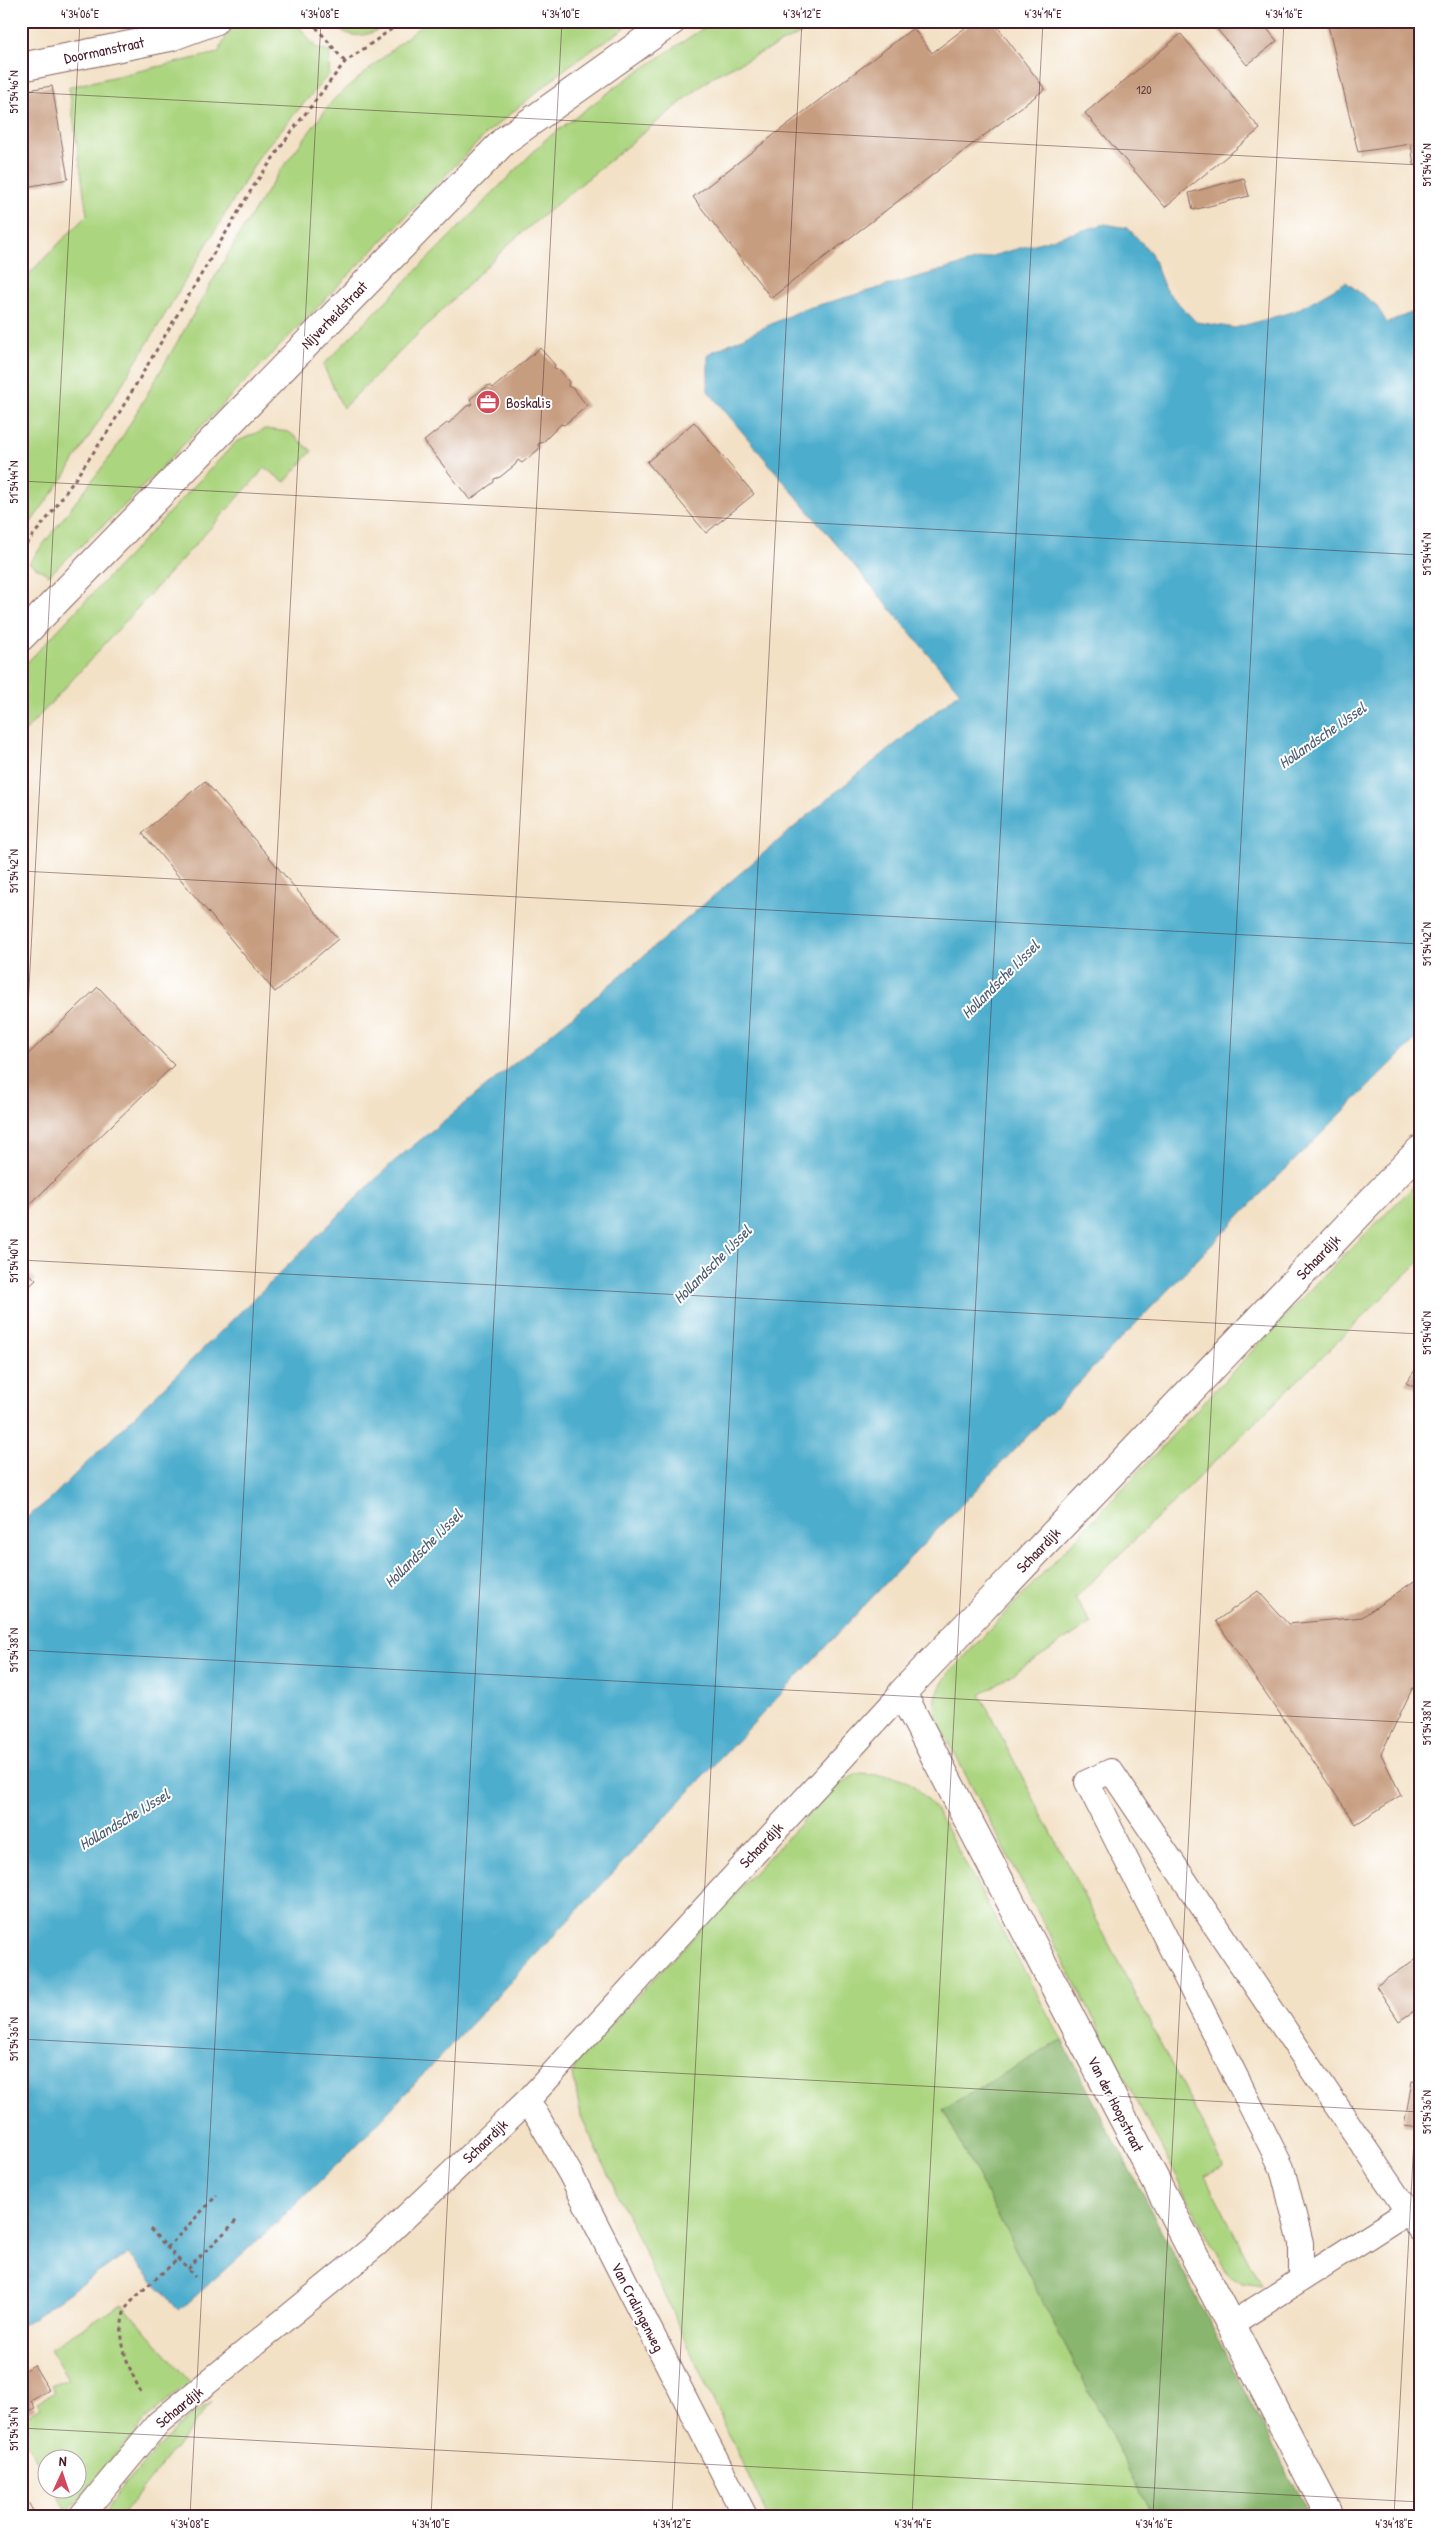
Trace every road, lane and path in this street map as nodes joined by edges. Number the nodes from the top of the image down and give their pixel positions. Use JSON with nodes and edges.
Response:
{"nodes":[{"id":1,"x":214,"y":21,"type":"edge"},
{"id":2,"x":311,"y":21,"type":"edge"},
{"id":3,"x":403,"y":21,"type":"edge"},
{"id":4,"x":672,"y":21,"type":"edge"},
{"id":5,"x":345,"y":62,"type":"junction"},
{"id":6,"x":21,"y":67,"type":"edge"},
{"id":7,"x":21,"y":550,"type":"edge"},
{"id":8,"x":21,"y":637,"type":"edge"},
{"id":9,"x":1420,"y":1150,"type":"edge"},
{"id":10,"x":902,"y":1693,"type":"junction"},
{"id":11,"x":528,"y":2100,"type":"junction"},
{"id":12,"x":217,"y":2195,"type":"dead end"},
{"id":13,"x":238,"y":2219,"type":"dead end"},
{"id":14,"x":1413,"y":2221,"type":"edge"},
{"id":15,"x":150,"y":2229,"type":"dead end"},
{"id":16,"x":167,"y":2248,"type":"junction"},
{"id":17,"x":178,"y":2259,"type":"junction"},
{"id":18,"x":188,"y":2268,"type":"junction"},
{"id":19,"x":195,"y":2277,"type":"dead end"},
{"id":20,"x":1301,"y":2279,"type":"junction"},
{"id":21,"x":1230,"y":2325,"type":"junction"},
{"id":22,"x":158,"y":2423,"type":"junction"},
{"id":23,"x":81,"y":2516,"type":"edge"},
{"id":24,"x":745,"y":2516,"type":"edge"},
{"id":25,"x":1330,"y":2516,"type":"edge"}],
"edges":[{"from":1,"to":6,"type":"street","name":"Doormanstraat"},
{"from":2,"to":5,"type":"path"},
{"from":3,"to":5,"type":"path"},
{"from":4,"to":8,"type":"street","name":"Nijverheidstraat"},
{"from":5,"to":7,"type":"path"},
{"from":9,"to":10,"type":"street","name":"Schaardijk"},
{"from":10,"to":11,"type":"lane","name":"Schaardijk"},
{"from":10,"to":21,"type":"street","name":"Van der Hoopstraat"},
{"from":11,"to":22,"type":"lane","name":"Schaardijk"},
{"from":11,"to":24,"type":"lane","name":"Van Cralingenweg"},
{"from":12,"to":16,"type":"path"},
{"from":13,"to":18,"type":"path"},
{"from":14,"to":20,"type":"lane"},
{"from":14,"to":20,"type":"lane"},
{"from":15,"to":16,"type":"path"},
{"from":16,"to":17,"type":"path"},
{"from":17,"to":18,"type":"path"},
{"from":17,"to":22,"type":"path"},
{"from":18,"to":19,"type":"path"},
{"from":20,"to":21,"type":"lane"},
{"from":21,"to":25,"type":"street","name":"Van der Hoopstraat"},
{"from":22,"to":23,"type":"lane","name":"Schaardijk"}]}
